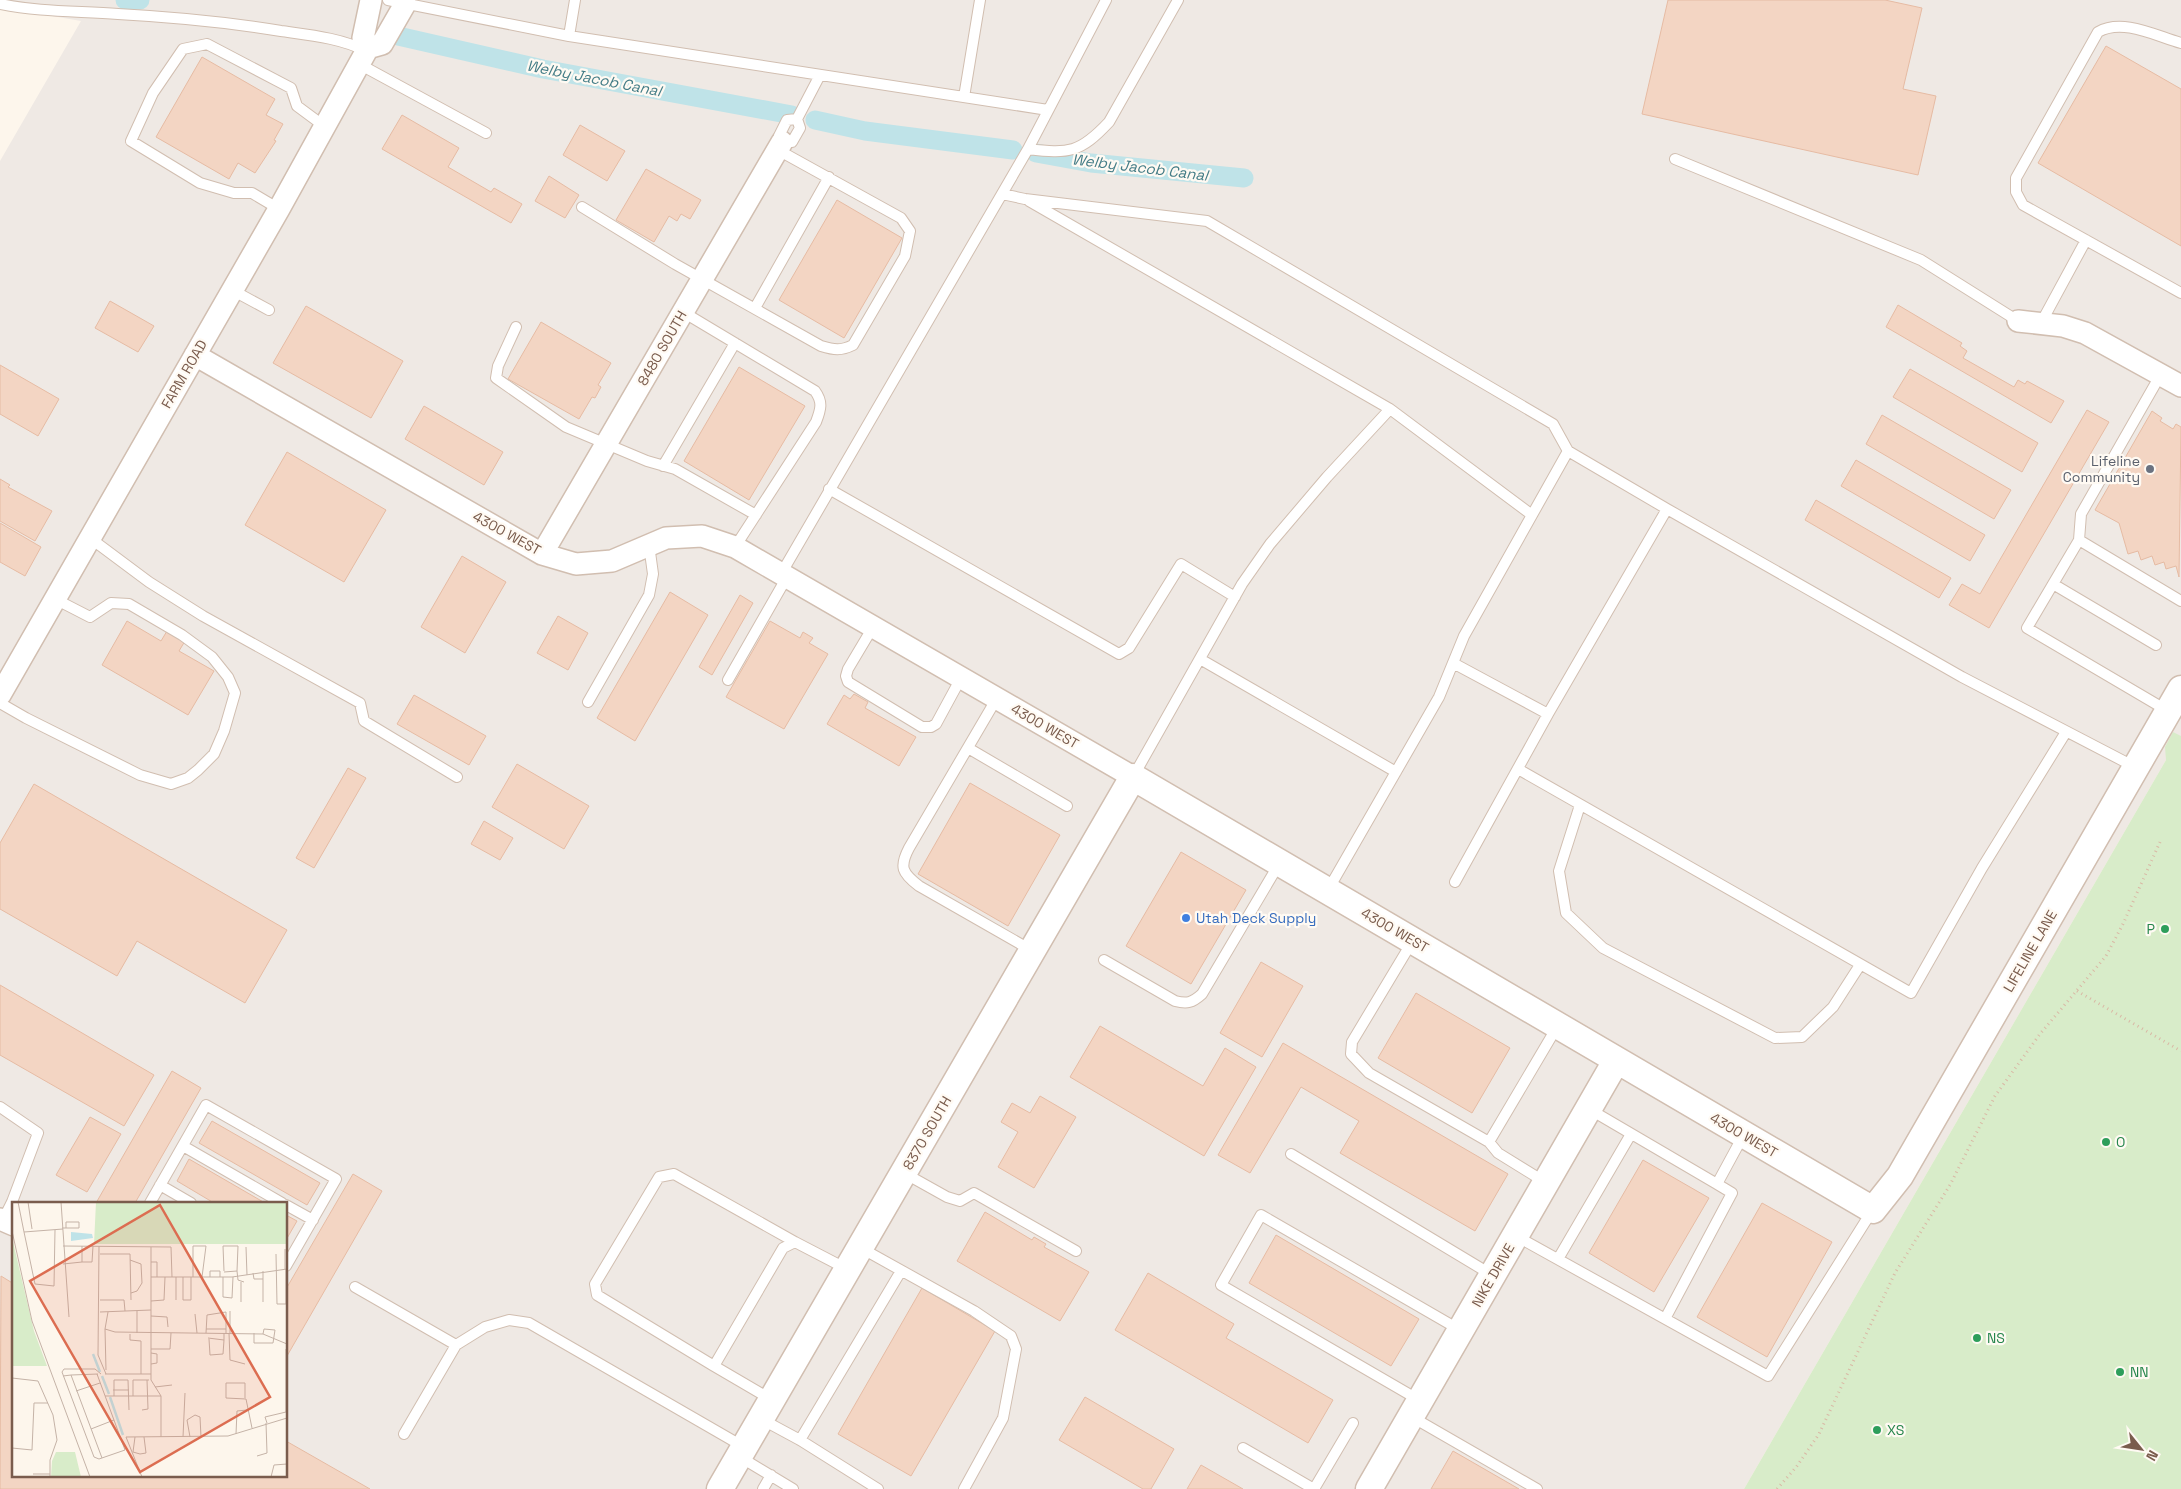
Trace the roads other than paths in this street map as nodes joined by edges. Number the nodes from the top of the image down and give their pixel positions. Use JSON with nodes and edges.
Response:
{"nodes":[{"id":1,"x":371,"y":0,"type":"edge"},
{"id":2,"x":575,"y":0,"type":"edge"},
{"id":3,"x":980,"y":0,"type":"edge"},
{"id":4,"x":1106,"y":0,"type":"edge"},
{"id":5,"x":1178,"y":0,"type":"edge"},
{"id":6,"x":396,"y":2,"type":"edge"},
{"id":7,"x":0,"y":4,"type":"edge"},
{"id":8,"x":569,"y":36,"type":"junction"},
{"id":9,"x":2181,"y":43,"type":"edge"},
{"id":10,"x":364,"y":55,"type":"junction"},
{"id":11,"x":820,"y":75,"type":"junction"},
{"id":12,"x":964,"y":97,"type":"junction"},
{"id":13,"x":1048,"y":110,"type":"junction"},
{"id":14,"x":797,"y":119,"type":"junction"},
{"id":15,"x":324,"y":126,"type":"junction"},
{"id":16,"x":486,"y":134,"type":"dead end"},
{"id":17,"x":780,"y":146,"type":"junction"},
{"id":18,"x":1028,"y":149,"type":"junction"},
{"id":19,"x":1675,"y":159,"type":"dead end"},
{"id":20,"x":829,"y":177,"type":"junction"},
{"id":21,"x":1002,"y":194,"type":"junction"},
{"id":22,"x":1025,"y":199,"type":"junction"},
{"id":23,"x":582,"y":207,"type":"dead end"},
{"id":24,"x":279,"y":209,"type":"junction"},
{"id":25,"x":2086,"y":240,"type":"junction"},
{"id":26,"x":703,"y":278,"type":"junction"},
{"id":27,"x":232,"y":290,"type":"junction"},
{"id":28,"x":2181,"y":293,"type":"edge"},
{"id":29,"x":756,"y":308,"type":"junction"},
{"id":30,"x":269,"y":310,"type":"dead end"},
{"id":31,"x":683,"y":312,"type":"junction"},
{"id":32,"x":2018,"y":322,"type":"joint"},
{"id":33,"x":2041,"y":323,"type":"junction"},
{"id":34,"x":516,"y":327,"type":"dead end"},
{"id":35,"x":735,"y":343,"type":"junction"},
{"id":36,"x":195,"y":355,"type":"junction"},
{"id":37,"x":2161,"y":374,"type":"junction"},
{"id":38,"x":2181,"y":386,"type":"edge"},
{"id":39,"x":1390,"y":409,"type":"junction"},
{"id":40,"x":607,"y":443,"type":"junction"},
{"id":41,"x":1568,"y":451,"type":"junction"},
{"id":42,"x":663,"y":466,"type":"junction"},
{"id":43,"x":829,"y":490,"type":"junction"},
{"id":44,"x":1666,"y":509,"type":"junction"},
{"id":45,"x":756,"y":515,"type":"junction"},
{"id":46,"x":1532,"y":515,"type":"junction"},
{"id":47,"x":90,"y":538,"type":"junction"},
{"id":48,"x":2079,"y":540,"type":"junction"},
{"id":49,"x":649,"y":545,"type":"junction"},
{"id":50,"x":736,"y":548,"type":"junction"},
{"id":51,"x":542,"y":554,"type":"junction"},
{"id":52,"x":784,"y":576,"type":"junction"},
{"id":53,"x":2053,"y":584,"type":"junction"},
{"id":54,"x":1235,"y":597,"type":"junction"},
{"id":55,"x":55,"y":599,"type":"junction"},
{"id":56,"x":2181,"y":601,"type":"edge"},
{"id":57,"x":873,"y":627,"type":"junction"},
{"id":58,"x":2156,"y":645,"type":"dead end"},
{"id":59,"x":1200,"y":659,"type":"junction"},
{"id":60,"x":1453,"y":663,"type":"junction"},
{"id":61,"x":961,"y":678,"type":"junction"},
{"id":62,"x":728,"y":680,"type":"dead end"},
{"id":63,"x":2181,"y":689,"type":"edge"},
{"id":64,"x":0,"y":695,"type":"edge"},
{"id":65,"x":996,"y":698,"type":"junction"},
{"id":66,"x":588,"y":702,"type":"dead end"},
{"id":67,"x":0,"y":703,"type":"edge"},
{"id":68,"x":2168,"y":711,"type":"junction"},
{"id":69,"x":1548,"y":714,"type":"junction"},
{"id":70,"x":2066,"y":732,"type":"junction"},
{"id":71,"x":968,"y":748,"type":"junction"},
{"id":72,"x":2136,"y":767,"type":"junction"},
{"id":73,"x":1518,"y":769,"type":"junction"},
{"id":74,"x":1396,"y":772,"type":"junction"},
{"id":75,"x":457,"y":777,"type":"dead end"},
{"id":76,"x":1133,"y":778,"type":"junction"},
{"id":77,"x":1580,"y":805,"type":"junction"},
{"id":78,"x":1067,"y":806,"type":"dead end"},
{"id":79,"x":1279,"y":863,"type":"junction"},
{"id":80,"x":1456,"y":882,"type":"dead end"},
{"id":81,"x":1328,"y":891,"type":"junction"},
{"id":82,"x":1412,"y":941,"type":"junction"},
{"id":83,"x":1032,"y":951,"type":"junction"},
{"id":84,"x":1104,"y":960,"type":"dead end"},
{"id":85,"x":1860,"y":965,"type":"junction"},
{"id":86,"x":1557,"y":1026,"type":"junction"},
{"id":87,"x":1616,"y":1061,"type":"junction"},
{"id":88,"x":0,"y":1107,"type":"edge"},
{"id":89,"x":1589,"y":1109,"type":"junction"},
{"id":90,"x":1631,"y":1134,"type":"junction"},
{"id":91,"x":1744,"y":1135,"type":"junction"},
{"id":92,"x":1489,"y":1142,"type":"junction"},
{"id":93,"x":183,"y":1146,"type":"junction"},
{"id":94,"x":1291,"y":1154,"type":"dead end"},
{"id":95,"x":904,"y":1173,"type":"junction"},
{"id":96,"x":1546,"y":1182,"type":"junction"},
{"id":97,"x":1717,"y":1184,"type":"junction"},
{"id":98,"x":160,"y":1185,"type":"junction"},
{"id":99,"x":151,"y":1202,"type":"edge"},
{"id":100,"x":189,"y":1202,"type":"edge"},
{"id":101,"x":280,"y":1202,"type":"edge"},
{"id":102,"x":288,"y":1206,"type":"edge"},
{"id":103,"x":1873,"y":1210,"type":"junction"},
{"id":104,"x":313,"y":1220,"type":"junction"},
{"id":105,"x":6,"y":1221,"type":"edge"},
{"id":106,"x":1515,"y":1236,"type":"junction"},
{"id":107,"x":796,"y":1242,"type":"junction"},
{"id":108,"x":1076,"y":1251,"type":"dead end"},
{"id":109,"x":854,"y":1259,"type":"junction"},
{"id":110,"x":1558,"y":1259,"type":"junction"},
{"id":111,"x":288,"y":1260,"type":"edge"},
{"id":112,"x":901,"y":1271,"type":"junction"},
{"id":113,"x":1493,"y":1275,"type":"junction"},
{"id":114,"x":355,"y":1287,"type":"dead end"},
{"id":115,"x":1666,"y":1317,"type":"junction"},
{"id":116,"x":1461,"y":1330,"type":"junction"},
{"id":117,"x":456,"y":1345,"type":"junction"},
{"id":118,"x":714,"y":1366,"type":"junction"},
{"id":119,"x":1416,"y":1408,"type":"junction"},
{"id":120,"x":766,"y":1410,"type":"junction"},
{"id":121,"x":1353,"y":1423,"type":"dead end"},
{"id":122,"x":404,"y":1434,"type":"dead end"},
{"id":123,"x":800,"y":1440,"type":"junction"},
{"id":124,"x":1243,"y":1448,"type":"dead end"},
{"id":125,"x":742,"y":1452,"type":"junction"},
{"id":126,"x":771,"y":1476,"type":"junction"},
{"id":127,"x":720,"y":1489,"type":"edge"},
{"id":128,"x":762,"y":1489,"type":"edge"},
{"id":129,"x":793,"y":1489,"type":"edge"},
{"id":130,"x":878,"y":1489,"type":"edge"},
{"id":131,"x":964,"y":1489,"type":"edge"},
{"id":132,"x":1314,"y":1489,"type":"edge"},
{"id":133,"x":1369,"y":1489,"type":"edge"},
{"id":134,"x":1537,"y":1489,"type":"edge"}],
"edges":[{"from":1,"to":10,"type":"street"},
{"from":2,"to":8,"type":"lane"},
{"from":3,"to":12,"type":"lane"},
{"from":4,"to":13,"type":"lane"},
{"from":5,"to":18,"type":"lane"},
{"from":6,"to":8,"type":"lane"},
{"from":6,"to":10,"type":"street"},
{"from":7,"to":10,"type":"lane"},
{"from":8,"to":11,"type":"lane"},
{"from":9,"to":25,"type":"lane"},
{"from":10,"to":15,"type":"street","name":"FARM ROAD"},
{"from":10,"to":16,"type":"lane"},
{"from":11,"to":12,"type":"lane"},
{"from":11,"to":14,"type":"lane"},
{"from":12,"to":13,"type":"lane"},
{"from":13,"to":18,"type":"lane"},
{"from":14,"to":17,"type":"lane"},
{"from":14,"to":17,"type":"lane"},
{"from":15,"to":24,"type":"street","name":"FARM ROAD"},
{"from":15,"to":24,"type":"lane"},
{"from":17,"to":20,"type":"lane"},
{"from":17,"to":26,"type":"street","name":"8480 SOUTH"},
{"from":18,"to":21,"type":"lane"},
{"from":19,"to":32,"type":"lane"},
{"from":20,"to":29,"type":"lane"},
{"from":20,"to":29,"type":"lane"},
{"from":21,"to":22,"type":"lane"},
{"from":21,"to":43,"type":"lane"},
{"from":22,"to":39,"type":"lane"},
{"from":22,"to":41,"type":"lane"},
{"from":23,"to":26,"type":"lane"},
{"from":24,"to":27,"type":"street","name":"FARM ROAD"},
{"from":25,"to":28,"type":"lane"},
{"from":25,"to":33,"type":"lane"},
{"from":26,"to":29,"type":"lane"},
{"from":26,"to":31,"type":"street","name":"8480 SOUTH"},
{"from":27,"to":30,"type":"lane"},
{"from":27,"to":36,"type":"street","name":"FARM ROAD"},
{"from":31,"to":35,"type":"lane"},
{"from":31,"to":40,"type":"street","name":"8480 SOUTH"},
{"from":32,"to":33,"type":"street"},
{"from":33,"to":37,"type":"street"},
{"from":34,"to":40,"type":"lane"},
{"from":35,"to":42,"type":"lane"},
{"from":35,"to":45,"type":"lane"},
{"from":36,"to":47,"type":"street","name":"FARM ROAD"},
{"from":36,"to":51,"type":"street","name":"4300 WEST"},
{"from":37,"to":38,"type":"street"},
{"from":37,"to":48,"type":"lane"},
{"from":39,"to":46,"type":"lane"},
{"from":39,"to":54,"type":"lane"},
{"from":40,"to":42,"type":"lane"},
{"from":40,"to":51,"type":"street","name":"8480 SOUTH"},
{"from":41,"to":44,"type":"lane"},
{"from":41,"to":46,"type":"lane"},
{"from":42,"to":45,"type":"lane"},
{"from":43,"to":52,"type":"lane"},
{"from":43,"to":54,"type":"lane"},
{"from":44,"to":69,"type":"lane"},
{"from":44,"to":70,"type":"lane"},
{"from":45,"to":50,"type":"lane"},
{"from":46,"to":60,"type":"lane"},
{"from":47,"to":55,"type":"street","name":"FARM ROAD"},
{"from":47,"to":75,"type":"lane"},
{"from":48,"to":53,"type":"lane"},
{"from":48,"to":56,"type":"lane"},
{"from":49,"to":50,"type":"street","name":"4300 WEST"},
{"from":49,"to":51,"type":"street","name":"4300 WEST"},
{"from":49,"to":66,"type":"lane"},
{"from":50,"to":52,"type":"street","name":"4300 WEST"},
{"from":52,"to":57,"type":"street","name":"4300 WEST"},
{"from":52,"to":62,"type":"lane"},
{"from":53,"to":58,"type":"lane"},
{"from":53,"to":68,"type":"lane"},
{"from":54,"to":59,"type":"lane"},
{"from":55,"to":64,"type":"street","name":"FARM ROAD"},
{"from":55,"to":67,"type":"lane"},
{"from":57,"to":61,"type":"street","name":"4300 WEST"},
{"from":57,"to":61,"type":"lane"},
{"from":59,"to":74,"type":"lane"},
{"from":59,"to":76,"type":"lane"},
{"from":60,"to":69,"type":"lane"},
{"from":60,"to":74,"type":"lane"},
{"from":61,"to":65,"type":"street","name":"4300 WEST"},
{"from":63,"to":68,"type":"street","name":"LIFELINE LANE"},
{"from":65,"to":71,"type":"lane"},
{"from":65,"to":76,"type":"street","name":"4300 WEST"},
{"from":68,"to":72,"type":"street","name":"LIFELINE LANE"},
{"from":69,"to":73,"type":"lane"},
{"from":70,"to":72,"type":"lane"},
{"from":70,"to":85,"type":"lane"},
{"from":71,"to":78,"type":"lane"},
{"from":71,"to":83,"type":"lane"},
{"from":72,"to":103,"type":"street","name":"LIFELINE LANE"},
{"from":73,"to":77,"type":"lane"},
{"from":73,"to":80,"type":"lane"},
{"from":74,"to":81,"type":"lane"},
{"from":76,"to":79,"type":"street","name":"4300 WEST"},
{"from":76,"to":83,"type":"street","name":"8370 SOUTH"},
{"from":77,"to":85,"type":"lane"},
{"from":77,"to":85,"type":"lane"},
{"from":79,"to":81,"type":"street","name":"4300 WEST"},
{"from":79,"to":84,"type":"lane"},
{"from":81,"to":82,"type":"street","name":"4300 WEST"},
{"from":82,"to":86,"type":"street","name":"4300 WEST"},
{"from":82,"to":92,"type":"lane"},
{"from":83,"to":95,"type":"street","name":"8370 SOUTH"},
{"from":86,"to":87,"type":"street","name":"4300 WEST"},
{"from":86,"to":92,"type":"lane"},
{"from":87,"to":89,"type":"street","name":"NIKE DRIVE"},
{"from":87,"to":91,"type":"street","name":"4300 WEST"},
{"from":88,"to":105,"type":"lane"},
{"from":89,"to":90,"type":"lane"},
{"from":89,"to":96,"type":"street","name":"NIKE DRIVE"},
{"from":90,"to":97,"type":"lane"},
{"from":90,"to":110,"type":"lane"},
{"from":91,"to":97,"type":"lane"},
{"from":91,"to":103,"type":"street","name":"4300 WEST"},
{"from":92,"to":96,"type":"lane"},
{"from":93,"to":98,"type":"lane"},
{"from":93,"to":101,"type":"lane"},
{"from":93,"to":104,"type":"lane"},
{"from":94,"to":113,"type":"lane"},
{"from":95,"to":108,"type":"lane"},
{"from":95,"to":109,"type":"street","name":"8370 SOUTH"},
{"from":96,"to":106,"type":"street","name":"NIKE DRIVE"},
{"from":97,"to":115,"type":"lane"},
{"from":98,"to":99,"type":"lane"},
{"from":98,"to":100,"type":"lane"},
{"from":102,"to":104,"type":"lane"},
{"from":103,"to":115,"type":"lane"},
{"from":104,"to":111,"type":"lane"},
{"from":106,"to":110,"type":"lane"},
{"from":106,"to":113,"type":"street","name":"NIKE DRIVE"},
{"from":107,"to":109,"type":"lane"},
{"from":107,"to":118,"type":"lane"},
{"from":107,"to":118,"type":"lane"},
{"from":109,"to":112,"type":"lane"},
{"from":109,"to":120,"type":"street","name":"8370 SOUTH"},
{"from":110,"to":115,"type":"lane"},
{"from":112,"to":123,"type":"lane"},
{"from":112,"to":131,"type":"lane"},
{"from":113,"to":116,"type":"street","name":"NIKE DRIVE"},
{"from":114,"to":117,"type":"lane"},
{"from":116,"to":119,"type":"street","name":"NIKE DRIVE"},
{"from":116,"to":119,"type":"lane"},
{"from":117,"to":122,"type":"lane"},
{"from":117,"to":125,"type":"lane"},
{"from":118,"to":120,"type":"lane"},
{"from":119,"to":133,"type":"street","name":"NIKE DRIVE"},
{"from":119,"to":134,"type":"lane"},
{"from":120,"to":123,"type":"lane"},
{"from":120,"to":125,"type":"street","name":"8370 SOUTH"},
{"from":121,"to":132,"type":"lane"},
{"from":123,"to":130,"type":"lane"},
{"from":124,"to":132,"type":"lane"},
{"from":125,"to":126,"type":"lane"},
{"from":125,"to":127,"type":"street","name":"8370 SOUTH"},
{"from":126,"to":128,"type":"lane"},
{"from":126,"to":129,"type":"lane"}]}
